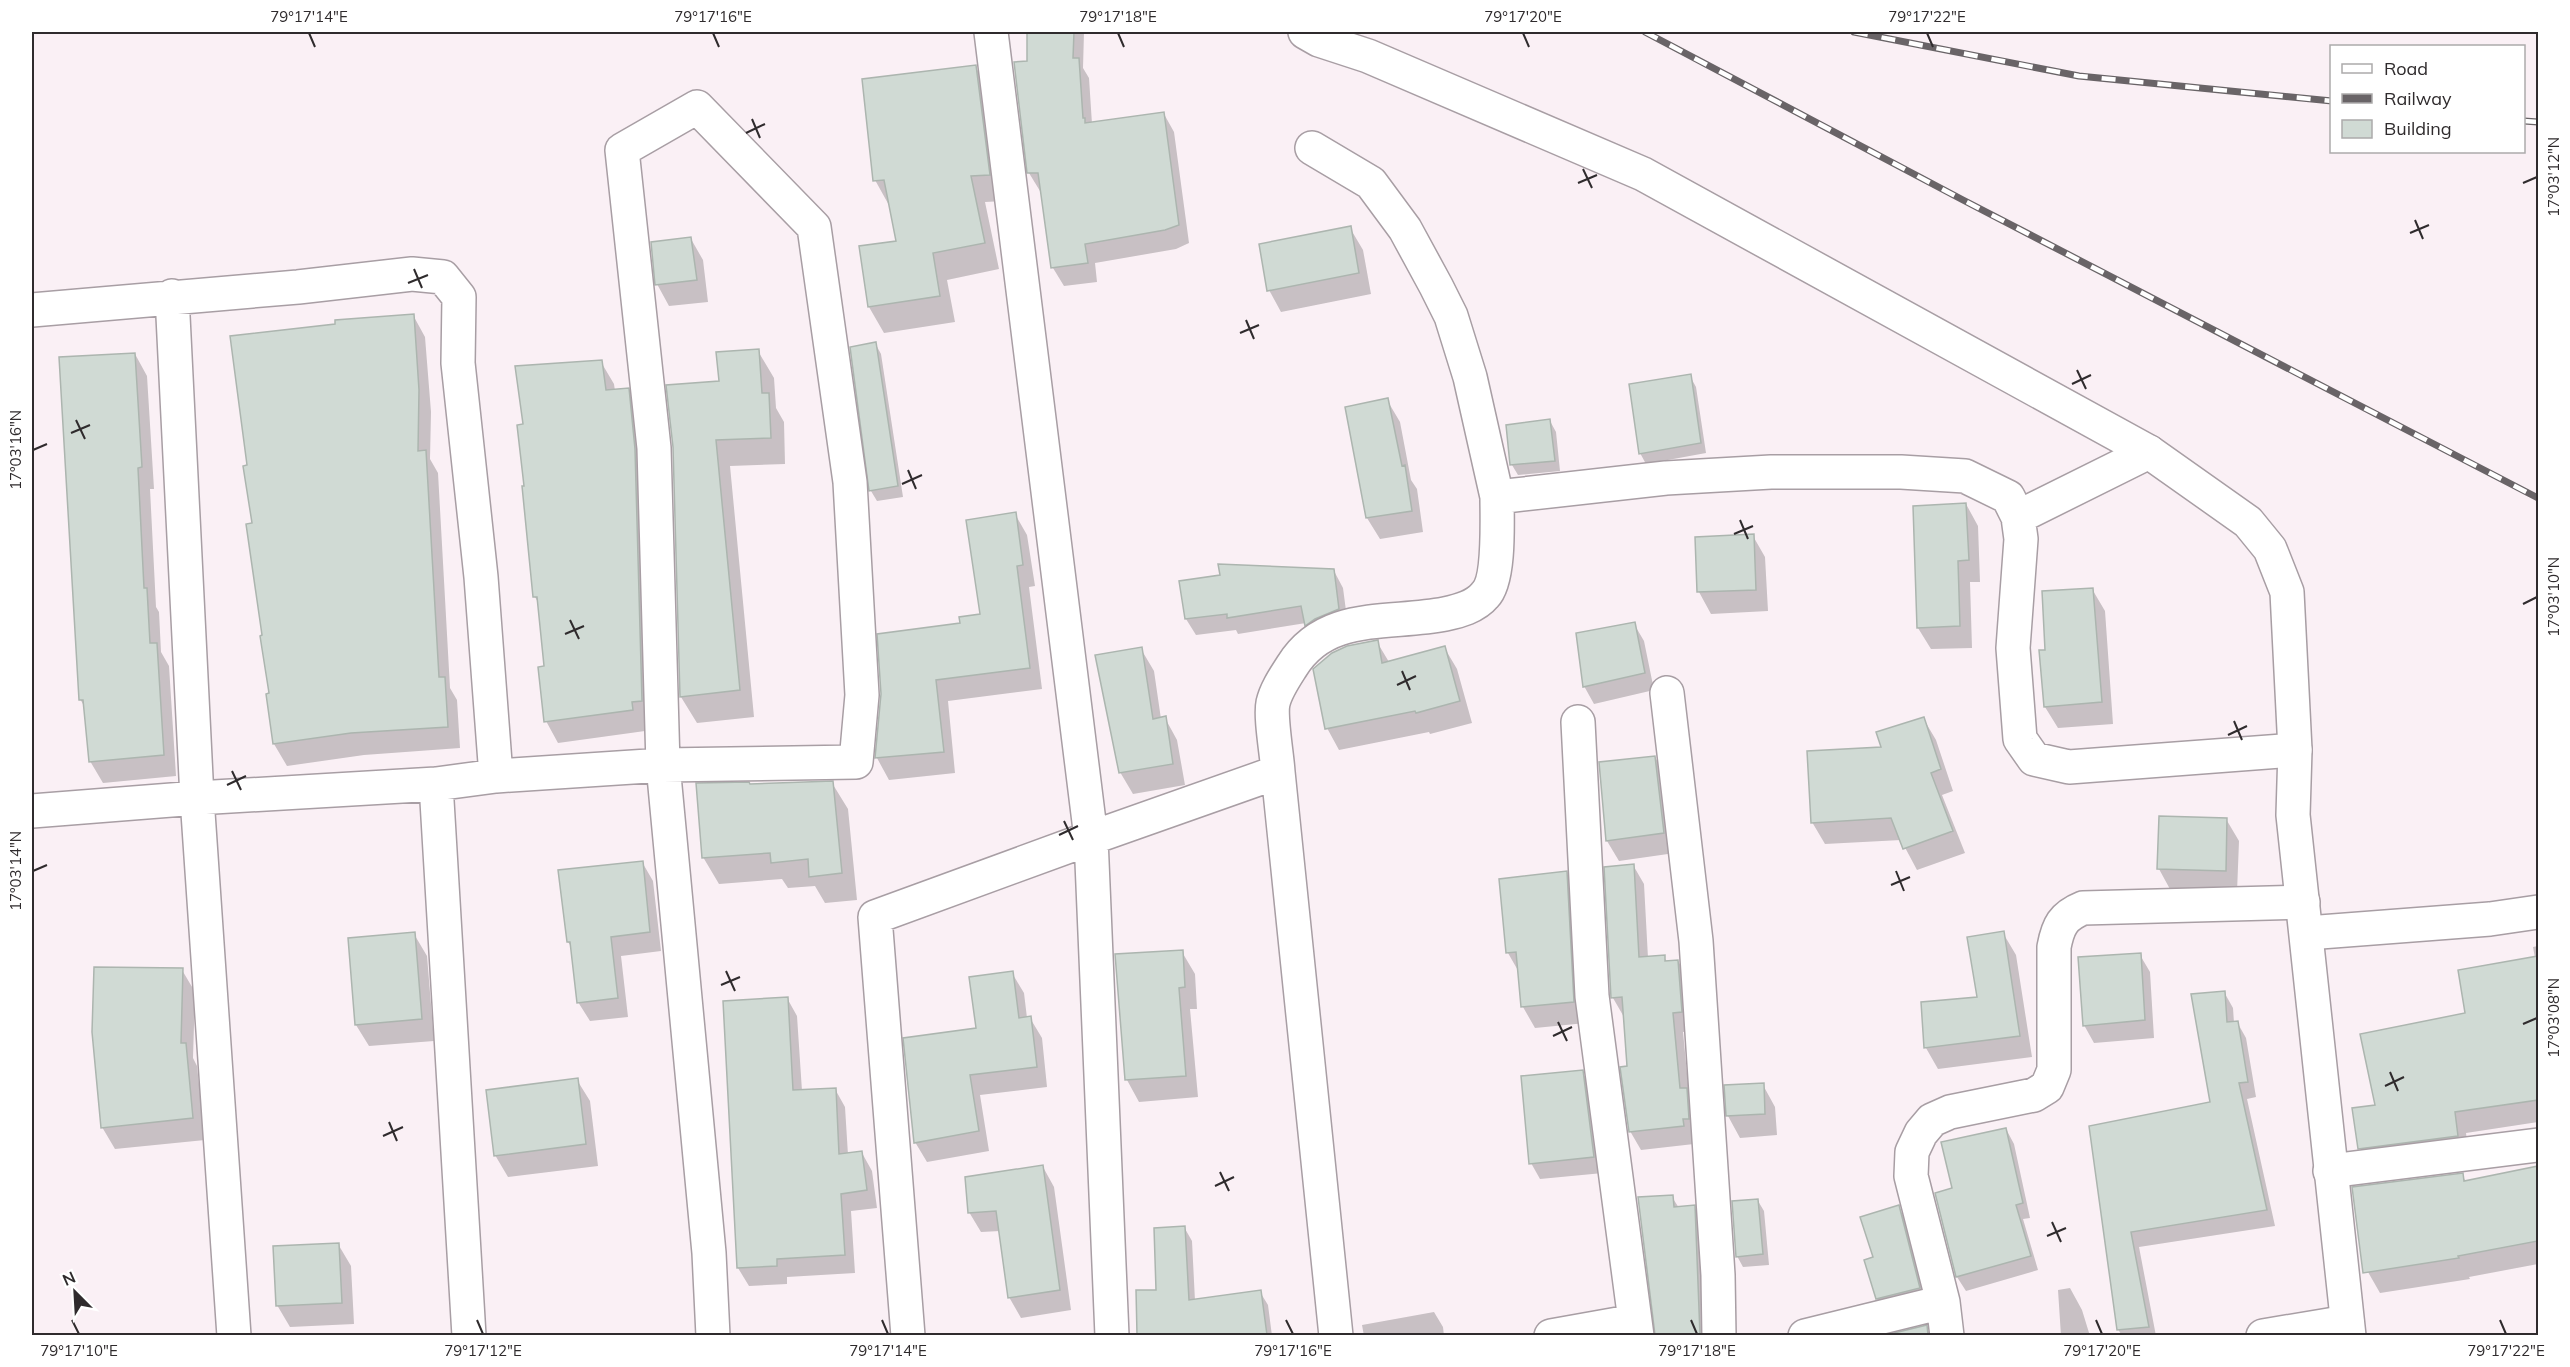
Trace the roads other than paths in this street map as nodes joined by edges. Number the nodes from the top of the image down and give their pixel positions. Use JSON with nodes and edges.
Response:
{"nodes":[{"id":1,"x":990,"y":32,"type":"edge"},
{"id":2,"x":1305,"y":32,"type":"edge"},
{"id":3,"x":1312,"y":148,"type":"dead end"},
{"id":4,"x":172,"y":296,"type":"junction"},
{"id":5,"x":32,"y":310,"type":"edge"},
{"id":6,"x":2149,"y":452,"type":"junction"},
{"id":7,"x":1497,"y":497,"type":"junction"},
{"id":8,"x":2018,"y":517,"type":"junction"},
{"id":9,"x":1666,"y":693,"type":"dead end"},
{"id":10,"x":1578,"y":722,"type":"dead end"},
{"id":11,"x":2295,"y":750,"type":"junction"},
{"id":12,"x":663,"y":765,"type":"junction"},
{"id":13,"x":1278,"y":771,"type":"junction"},
{"id":14,"x":496,"y":776,"type":"junction"},
{"id":15,"x":436,"y":784,"type":"junction"},
{"id":16,"x":197,"y":798,"type":"junction"},
{"id":17,"x":32,"y":811,"type":"edge"},
{"id":18,"x":1092,"y":838,"type":"junction"},
{"id":19,"x":2538,"y":912,"type":"edge"},
{"id":20,"x":2305,"y":918,"type":"junction"},
{"id":21,"x":2538,"y":1145,"type":"edge"},
{"id":22,"x":2330,"y":1171,"type":"junction"},
{"id":23,"x":1943,"y":1302,"type":"junction"},
{"id":24,"x":1636,"y":1328,"type":"edge"},
{"id":25,"x":2348,"y":1329,"type":"edge"},
{"id":26,"x":1837,"y":1331,"type":"edge"},
{"id":27,"x":234,"y":1335,"type":"edge"},
{"id":28,"x":469,"y":1335,"type":"edge"},
{"id":29,"x":713,"y":1335,"type":"edge"},
{"id":30,"x":908,"y":1335,"type":"edge"},
{"id":31,"x":1112,"y":1335,"type":"edge"},
{"id":32,"x":1336,"y":1335,"type":"edge"},
{"id":33,"x":1551,"y":1335,"type":"edge"},
{"id":34,"x":1719,"y":1335,"type":"edge"},
{"id":35,"x":1805,"y":1335,"type":"edge"},
{"id":36,"x":1947,"y":1335,"type":"edge"},
{"id":37,"x":2263,"y":1335,"type":"edge"}],
"edges":[{"from":1,"to":18,"type":"street"},
{"from":2,"to":6,"type":"street"},
{"from":3,"to":7,"type":"street"},
{"from":4,"to":5,"type":"street"},
{"from":4,"to":14,"type":"street"},
{"from":4,"to":16,"type":"street"},
{"from":6,"to":8,"type":"street"},
{"from":6,"to":11,"type":"street"},
{"from":7,"to":8,"type":"street"},
{"from":7,"to":13,"type":"street"},
{"from":8,"to":11,"type":"street"},
{"from":9,"to":34,"type":"street"},
{"from":10,"to":24,"type":"street"},
{"from":11,"to":20,"type":"street"},
{"from":12,"to":12,"type":"street"},
{"from":12,"to":14,"type":"street"},
{"from":12,"to":29,"type":"street"},
{"from":13,"to":18,"type":"street"},
{"from":13,"to":32,"type":"street"},
{"from":14,"to":15,"type":"street"},
{"from":15,"to":16,"type":"street"},
{"from":15,"to":28,"type":"street"},
{"from":16,"to":17,"type":"street"},
{"from":16,"to":27,"type":"street"},
{"from":18,"to":30,"type":"street"},
{"from":18,"to":31,"type":"street"},
{"from":19,"to":20,"type":"street"},
{"from":20,"to":22,"type":"street"},
{"from":20,"to":23,"type":"street"},
{"from":21,"to":22,"type":"street"},
{"from":22,"to":25,"type":"street"},
{"from":23,"to":26,"type":"street"},
{"from":23,"to":36,"type":"street"},
{"from":24,"to":33,"type":"street"},
{"from":25,"to":37,"type":"street"},
{"from":26,"to":35,"type":"street"}]}
